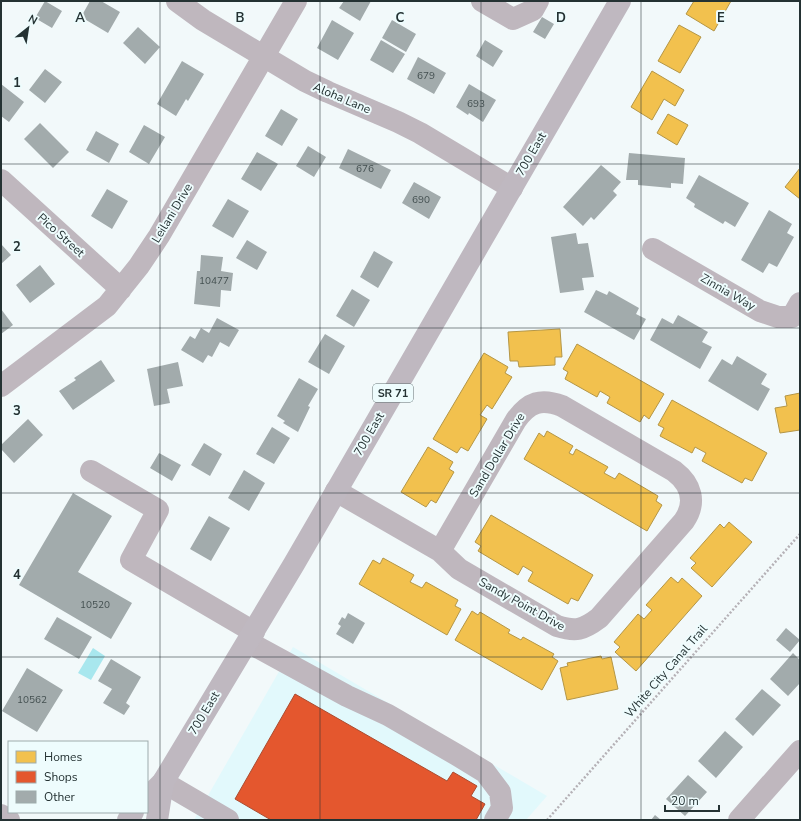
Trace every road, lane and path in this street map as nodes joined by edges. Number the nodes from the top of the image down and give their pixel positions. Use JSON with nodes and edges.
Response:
{"nodes":[{"id":1,"x":177,"y":1,"type":"edge"},
{"id":2,"x":296,"y":1,"type":"edge"},
{"id":3,"x":482,"y":1,"type":"edge"},
{"id":4,"x":538,"y":1,"type":"edge"},
{"id":5,"x":620,"y":1,"type":"edge"},
{"id":6,"x":264,"y":57,"type":"junction"},
{"id":7,"x":1,"y":180,"type":"edge"},
{"id":8,"x":512,"y":188,"type":"junction"},
{"id":9,"x":653,"y":249,"type":"dead end"},
{"id":10,"x":121,"y":289,"type":"junction"},
{"id":11,"x":800,"y":303,"type":"edge"},
{"id":12,"x":1,"y":386,"type":"edge"},
{"id":13,"x":91,"y":471,"type":"dead end"},
{"id":14,"x":336,"y":491,"type":"junction"},
{"id":15,"x":691,"y":497,"type":"joint"},
{"id":16,"x":800,"y":534,"type":"edge"},
{"id":17,"x":440,"y":551,"type":"junction"},
{"id":18,"x":251,"y":637,"type":"junction"},
{"id":19,"x":800,"y":751,"type":"edge"},
{"id":20,"x":163,"y":782,"type":"junction"},
{"id":21,"x":148,"y":797,"type":"edge"},
{"id":22,"x":1,"y":815,"type":"edge"},
{"id":23,"x":9,"y":820,"type":"edge"},
{"id":24,"x":157,"y":820,"type":"edge"},
{"id":25,"x":227,"y":820,"type":"edge"},
{"id":26,"x":495,"y":820,"type":"edge"},
{"id":27,"x":547,"y":820,"type":"edge"},
{"id":28,"x":739,"y":820,"type":"edge"}],
"edges":[{"from":1,"to":6,"type":"street","name":"Aloha Lane"},
{"from":2,"to":6,"type":"street","name":"Leilani Drive"},
{"from":3,"to":4,"type":"street"},
{"from":5,"to":8,"type":"main road","name":"700 East","number":"SR 71"},
{"from":6,"to":8,"type":"street","name":"Aloha Lane"},
{"from":6,"to":10,"type":"street","name":"Leilani Drive"},
{"from":7,"to":10,"type":"street","name":"Pico Street"},
{"from":8,"to":14,"type":"main road","name":"700 East","number":"SR 71"},
{"from":9,"to":11,"type":"street","name":"Zinnia Way"},
{"from":10,"to":12,"type":"street","name":"Leilani Drive"},
{"from":13,"to":18,"type":"street"},
{"from":14,"to":17,"type":"street","name":"Sandy Point Drive"},
{"from":14,"to":18,"type":"main road","name":"700 East","number":"SR 71"},
{"from":15,"to":17,"type":"street","name":"Sandy Point Drive"},
{"from":15,"to":17,"type":"street","name":"Sand Dollar Drive"},
{"from":16,"to":27,"type":"path","name":"White City Canal Trail"},
{"from":18,"to":20,"type":"main road","name":"700 East","number":"SR 71"},
{"from":18,"to":26,"type":"street"},
{"from":19,"to":28,"type":"street"},
{"from":20,"to":21,"type":"main road","name":"700 East","number":"SR 71"},
{"from":20,"to":24,"type":"main road","name":"700 East","number":"SR 71"},
{"from":20,"to":25,"type":"street"},
{"from":22,"to":23,"type":"street"}]}
